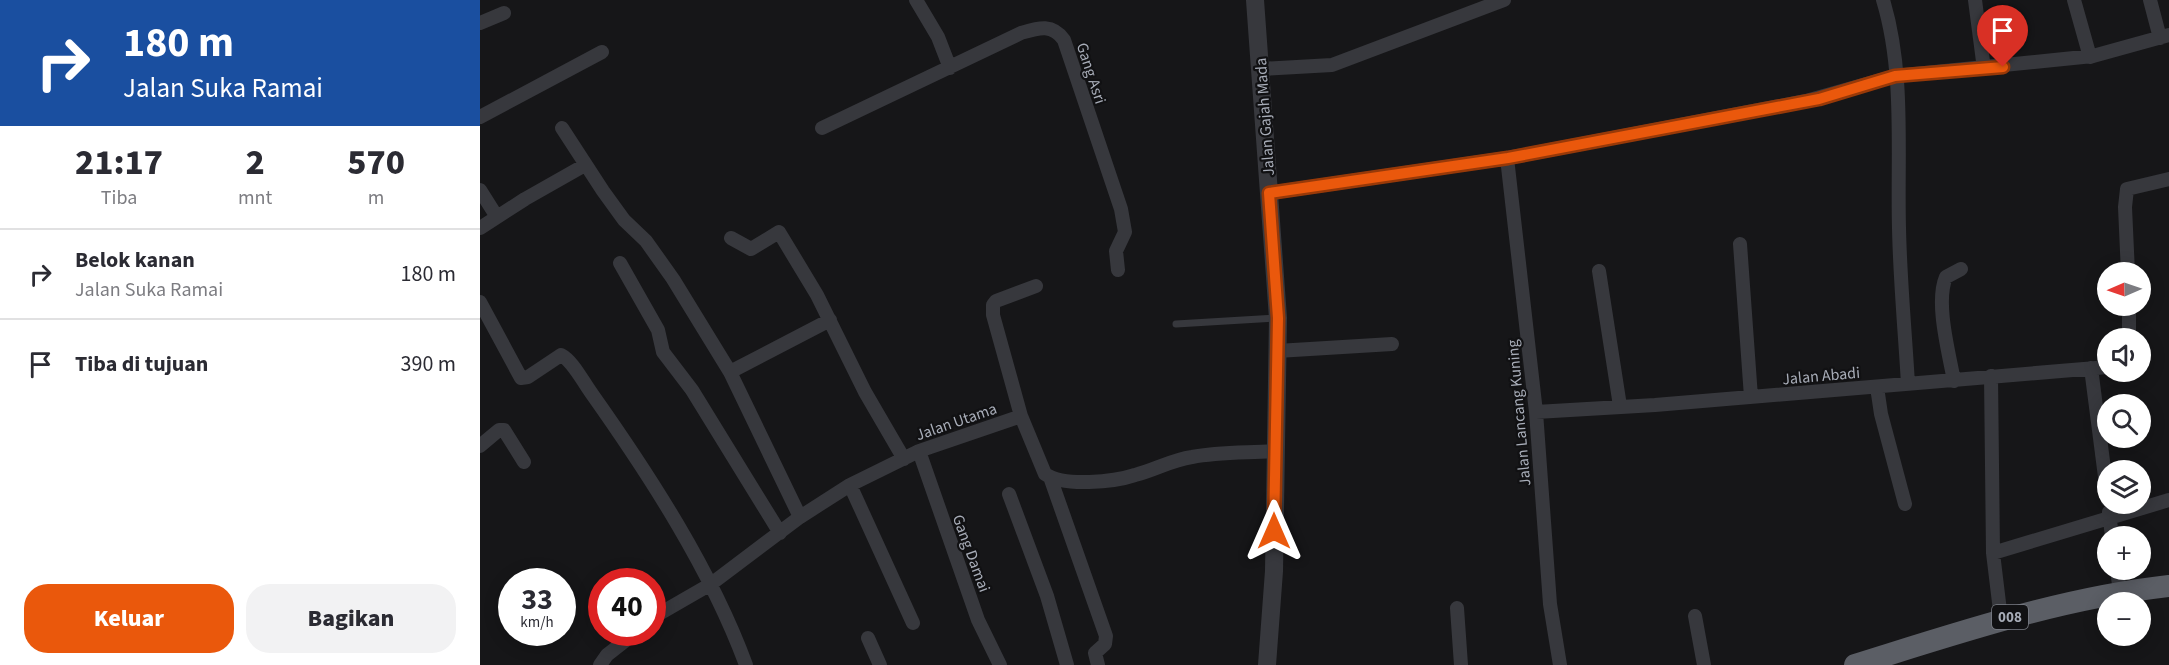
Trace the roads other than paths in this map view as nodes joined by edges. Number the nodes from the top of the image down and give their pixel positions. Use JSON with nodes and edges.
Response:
{"nodes":[{"id":1,"x":916,"y":0,"type":"edge"},
{"id":2,"x":1255,"y":0,"type":"edge"},
{"id":3,"x":1504,"y":0,"type":"edge"},
{"id":4,"x":1883,"y":0,"type":"edge"},
{"id":5,"x":1975,"y":0,"type":"edge"},
{"id":6,"x":2074,"y":0,"type":"edge"},
{"id":7,"x":2150,"y":0,"type":"edge"},
{"id":8,"x":504,"y":13,"type":"dead end"},
{"id":9,"x":480,"y":23,"type":"edge"},
{"id":10,"x":2165,"y":36,"type":"edge"},
{"id":11,"x":602,"y":52,"type":"dead end"},
{"id":12,"x":2090,"y":57,"type":"junction"},
{"id":13,"x":950,"y":68,"type":"junction"},
{"id":14,"x":1262,"y":69,"type":"junction"},
{"id":15,"x":1984,"y":69,"type":"junction"},
{"id":16,"x":1895,"y":76,"type":"junction"},
{"id":17,"x":480,"y":117,"type":"edge"},
{"id":18,"x":562,"y":128,"type":"dead end"},
{"id":19,"x":822,"y":128,"type":"dead end"},
{"id":20,"x":1508,"y":158,"type":"junction"},
{"id":21,"x":585,"y":165,"type":"junction"},
{"id":22,"x":2169,"y":179,"type":"edge"},
{"id":23,"x":480,"y":190,"type":"edge"},
{"id":24,"x":1269,"y":193,"type":"junction"},
{"id":25,"x":496,"y":217,"type":"junction"},
{"id":26,"x":480,"y":228,"type":"edge"},
{"id":27,"x":731,"y":238,"type":"dead end"},
{"id":28,"x":1740,"y":244,"type":"dead end"},
{"id":29,"x":2128,"y":262,"type":"edge"},
{"id":30,"x":620,"y":263,"type":"dead end"},
{"id":31,"x":1961,"y":268,"type":"dead end"},
{"id":32,"x":1118,"y":270,"type":"dead end"},
{"id":33,"x":1599,"y":271,"type":"dead end"},
{"id":34,"x":1036,"y":286,"type":"dead end"},
{"id":35,"x":480,"y":302,"type":"edge"},
{"id":36,"x":1278,"y":318,"type":"junction"},
{"id":37,"x":830,"y":320,"type":"junction"},
{"id":38,"x":1176,"y":324,"type":"dead end"},
{"id":39,"x":1392,"y":344,"type":"dead end"},
{"id":40,"x":1277,"y":351,"type":"junction"},
{"id":41,"x":2091,"y":368,"type":"junction"},
{"id":42,"x":2097,"y":368,"type":"edge"},
{"id":43,"x":730,"y":372,"type":"junction"},
{"id":44,"x":1991,"y":376,"type":"junction"},
{"id":45,"x":1954,"y":381,"type":"junction"},
{"id":46,"x":1908,"y":384,"type":"junction"},
{"id":47,"x":1877,"y":387,"type":"junction"},
{"id":48,"x":1751,"y":398,"type":"junction"},
{"id":49,"x":1620,"y":406,"type":"junction"},
{"id":50,"x":1536,"y":412,"type":"junction"},
{"id":51,"x":1021,"y":416,"type":"junction"},
{"id":52,"x":480,"y":446,"type":"edge"},
{"id":53,"x":919,"y":451,"type":"junction"},
{"id":54,"x":1275,"y":451,"type":"junction"},
{"id":55,"x":904,"y":459,"type":"junction"},
{"id":56,"x":2103,"y":460,"type":"edge"},
{"id":57,"x":524,"y":462,"type":"dead end"},
{"id":58,"x":1050,"y":477,"type":"junction"},
{"id":59,"x":850,"y":485,"type":"junction"},
{"id":60,"x":1009,"y":494,"type":"dead end"},
{"id":61,"x":2169,"y":500,"type":"edge"},
{"id":62,"x":1905,"y":504,"type":"dead end"},
{"id":63,"x":2109,"y":514,"type":"edge"},
{"id":64,"x":800,"y":517,"type":"junction"},
{"id":65,"x":2110,"y":519,"type":"junction"},
{"id":66,"x":2111,"y":526,"type":"edge"},
{"id":67,"x":780,"y":533,"type":"junction"},
{"id":68,"x":1993,"y":553,"type":"junction"},
{"id":69,"x":2118,"y":581,"type":"edge"},
{"id":70,"x":711,"y":584,"type":"junction"},
{"id":71,"x":2169,"y":586,"type":"edge"},
{"id":72,"x":1457,"y":608,"type":"dead end"},
{"id":73,"x":666,"y":610,"type":"edge"},
{"id":74,"x":1695,"y":616,"type":"dead end"},
{"id":75,"x":2001,"y":619,"type":"junction"},
{"id":76,"x":913,"y":623,"type":"dead end"},
{"id":77,"x":868,"y":638,"type":"dead end"},
{"id":78,"x":622,"y":646,"type":"edge"},
{"id":79,"x":606,"y":662,"type":"edge"},
{"id":80,"x":746,"y":665,"type":"edge"},
{"id":81,"x":880,"y":665,"type":"edge"},
{"id":82,"x":1000,"y":665,"type":"edge"},
{"id":83,"x":1067,"y":665,"type":"edge"},
{"id":84,"x":1098,"y":665,"type":"edge"},
{"id":85,"x":1267,"y":665,"type":"edge"},
{"id":86,"x":1461,"y":665,"type":"edge"},
{"id":87,"x":1560,"y":665,"type":"edge"},
{"id":88,"x":1704,"y":665,"type":"edge"},
{"id":89,"x":1855,"y":665,"type":"edge"}],
"edges":[{"from":1,"to":13,"type":"street"},
{"from":2,"to":14,"type":"street","name":"Jalan Gajah Mada"},
{"from":3,"to":14,"type":"street"},
{"from":4,"to":16,"type":"street"},
{"from":5,"to":15,"type":"street"},
{"from":6,"to":12,"type":"street"},
{"from":7,"to":10,"type":"street"},
{"from":8,"to":9,"type":"street"},
{"from":10,"to":12,"type":"street"},
{"from":11,"to":17,"type":"street"},
{"from":12,"to":15,"type":"street"},
{"from":13,"to":19,"type":"street","name":"Gang Asri"},
{"from":13,"to":32,"type":"street","name":"Gang Asri"},
{"from":14,"to":24,"type":"street","name":"Jalan Gajah Mada"},
{"from":15,"to":16,"type":"street"},
{"from":16,"to":20,"type":"street"},
{"from":16,"to":46,"type":"street"},
{"from":18,"to":21,"type":"street"},
{"from":20,"to":24,"type":"street"},
{"from":20,"to":50,"type":"street","name":"Jalan Lancang Kuning"},
{"from":21,"to":25,"type":"street"},
{"from":21,"to":43,"type":"street"},
{"from":22,"to":29,"type":"street"},
{"from":23,"to":25,"type":"street"},
{"from":24,"to":36,"type":"street","name":"Jalan Gajah Mada"},
{"from":25,"to":26,"type":"street"},
{"from":27,"to":37,"type":"street"},
{"from":28,"to":48,"type":"street"},
{"from":30,"to":67,"type":"street"},
{"from":31,"to":45,"type":"street"},
{"from":33,"to":49,"type":"street"},
{"from":34,"to":51,"type":"street"},
{"from":35,"to":70,"type":"street"},
{"from":36,"to":38,"type":"lane"},
{"from":36,"to":40,"type":"street","name":"Jalan Gajah Mada"},
{"from":37,"to":43,"type":"street"},
{"from":37,"to":55,"type":"street"},
{"from":39,"to":40,"type":"street"},
{"from":40,"to":54,"type":"street","name":"Jalan Gajah Mada"},
{"from":41,"to":42,"type":"street","name":"Jalan Abadi"},
{"from":41,"to":44,"type":"street","name":"Jalan Abadi"},
{"from":41,"to":56,"type":"street"},
{"from":43,"to":64,"type":"street"},
{"from":44,"to":45,"type":"street","name":"Jalan Abadi"},
{"from":44,"to":68,"type":"street"},
{"from":45,"to":46,"type":"street","name":"Jalan Abadi"},
{"from":46,"to":47,"type":"street","name":"Jalan Abadi"},
{"from":47,"to":48,"type":"street","name":"Jalan Abadi"},
{"from":47,"to":62,"type":"street"},
{"from":48,"to":49,"type":"street","name":"Jalan Abadi"},
{"from":49,"to":50,"type":"street","name":"Jalan Abadi"},
{"from":50,"to":87,"type":"street","name":"Jalan Lancang Kuning"},
{"from":51,"to":53,"type":"street","name":"Jalan Utama"},
{"from":51,"to":58,"type":"street","name":"Jalan Utama"},
{"from":52,"to":57,"type":"street"},
{"from":53,"to":55,"type":"street","name":"Jalan Utama"},
{"from":53,"to":82,"type":"street","name":"Gang Damai"},
{"from":54,"to":58,"type":"street"},
{"from":54,"to":85,"type":"street","name":"Jalan Gajah Mada"},
{"from":55,"to":59,"type":"street","name":"Jalan Utama"},
{"from":58,"to":84,"type":"street","name":"Jalan Utama"},
{"from":59,"to":64,"type":"street","name":"Jalan Utama"},
{"from":59,"to":76,"type":"street"},
{"from":60,"to":83,"type":"street"},
{"from":61,"to":65,"type":"street"},
{"from":63,"to":65,"type":"street"},
{"from":64,"to":67,"type":"street","name":"Jalan Utama"},
{"from":65,"to":66,"type":"street"},
{"from":65,"to":68,"type":"street"},
{"from":67,"to":70,"type":"street","name":"Jalan Utama"},
{"from":68,"to":75,"type":"street"},
{"from":69,"to":71,"type":"highway","number":"008"},
{"from":69,"to":75,"type":"highway","number":"008"},
{"from":70,"to":73,"type":"street","name":"Jalan Utama"},
{"from":70,"to":80,"type":"street"},
{"from":72,"to":86,"type":"street"},
{"from":74,"to":88,"type":"street"},
{"from":75,"to":89,"type":"highway","number":"008"},
{"from":77,"to":81,"type":"street"},
{"from":78,"to":79,"type":"street"}]}
